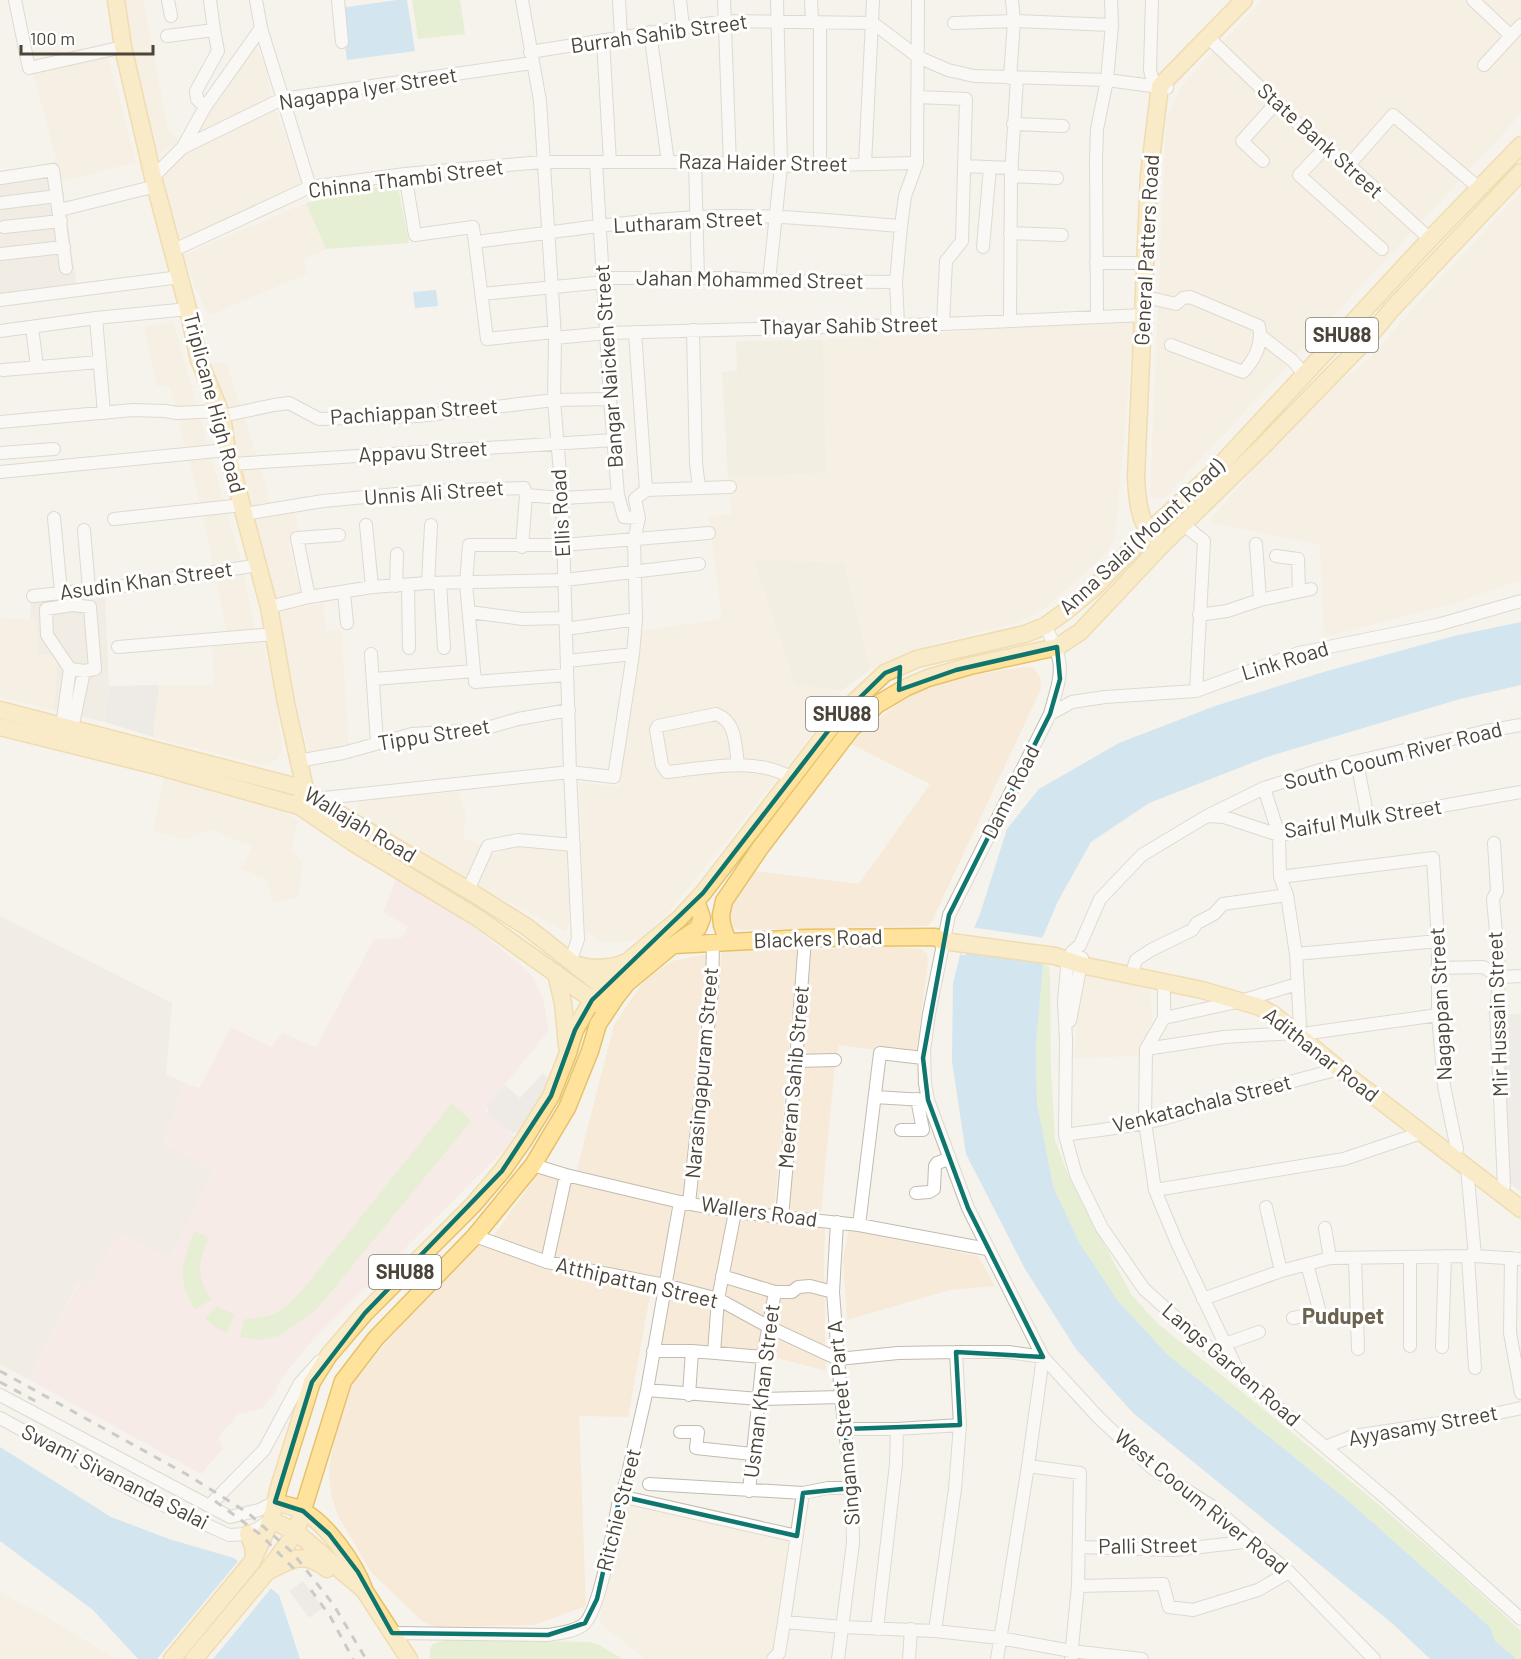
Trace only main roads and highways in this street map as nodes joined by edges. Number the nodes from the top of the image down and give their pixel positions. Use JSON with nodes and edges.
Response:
{"nodes":[{"id":1,"x":116,"y":0,"type":"edge"},
{"id":2,"x":1244,"y":0,"type":"edge"},
{"id":3,"x":1253,"y":0,"type":"edge"},
{"id":4,"x":1161,"y":87,"type":"junction"},
{"id":5,"x":1157,"y":124,"type":"junction"},
{"id":6,"x":1521,"y":146,"type":"edge"},
{"id":7,"x":1521,"y":172,"type":"edge"},
{"id":8,"x":1376,"y":298,"type":"junction"},
{"id":9,"x":1391,"y":310,"type":"junction"},
{"id":10,"x":1154,"y":527,"type":"junction"},
{"id":11,"x":1179,"y":529,"type":"junction"},
{"id":12,"x":1161,"y":546,"type":"junction"},
{"id":13,"x":903,"y":665,"type":"junction"},
{"id":14,"x":923,"y":680,"type":"junction"},
{"id":15,"x":899,"y":692,"type":"junction"},
{"id":16,"x":0,"y":710,"type":"edge"},
{"id":17,"x":0,"y":727,"type":"edge"},
{"id":18,"x":306,"y":798,"type":"junction"},
{"id":19,"x":700,"y":897,"type":"junction"},
{"id":20,"x":724,"y":902,"type":"junction"},
{"id":21,"x":721,"y":942,"type":"junction"},
{"id":22,"x":673,"y":945,"type":"junction"},
{"id":23,"x":1071,"y":955,"type":"junction"},
{"id":24,"x":627,"y":962,"type":"junction"},
{"id":25,"x":570,"y":963,"type":"junction"},
{"id":26,"x":556,"y":973,"type":"junction"},
{"id":27,"x":1247,"y":998,"type":"junction"},
{"id":28,"x":604,"y":999,"type":"junction"},
{"id":29,"x":1301,"y":1031,"type":"junction"},
{"id":30,"x":568,"y":1053,"type":"junction"},
{"id":31,"x":1521,"y":1199,"type":"edge"},
{"id":32,"x":1521,"y":1209,"type":"edge"},
{"id":33,"x":275,"y":1502,"type":"junction"},
{"id":34,"x":303,"y":1511,"type":"junction"},
{"id":35,"x":271,"y":1520,"type":"junction"},
{"id":36,"x":296,"y":1532,"type":"junction"},
{"id":37,"x":248,"y":1534,"type":"road end"},
{"id":38,"x":253,"y":1560,"type":"junction"},
{"id":39,"x":266,"y":1573,"type":"junction"},
{"id":40,"x":364,"y":1590,"type":"junction"},
{"id":41,"x":172,"y":1659,"type":"edge"},
{"id":42,"x":194,"y":1659,"type":"edge"},
{"id":43,"x":409,"y":1659,"type":"edge"}],
"edges":[{"from":1,"to":18,"type":"main road","name":"Triplicane High Road"},
{"from":2,"to":4,"type":"main road"},
{"from":3,"to":4,"type":"main road","name":"General Patters Road"},
{"from":4,"to":5,"type":"main road","name":"General Patters Road"},
{"from":5,"to":10,"type":"main road","name":"General Patters Road"},
{"from":5,"to":10,"type":"main road","name":"General Patters Road"},
{"from":6,"to":8,"type":"main road","name":"Anna Salai (Mount Road)","number":"SHU88"},
{"from":7,"to":9,"type":"main road","name":"Anna Salai (Mount Road)","number":"SHU88"},
{"from":8,"to":9,"type":"main road"},
{"from":8,"to":10,"type":"main road","name":"Anna Salai (Mount Road)","number":"SHU88"},
{"from":9,"to":11,"type":"main road","name":"Anna Salai (Mount Road)","number":"SHU88"},
{"from":10,"to":11,"type":"main road"},
{"from":10,"to":12,"type":"main road"},
{"from":10,"to":13,"type":"main road","name":"Anna Salai (Mount Road)","number":"SHU88"},
{"from":11,"to":12,"type":"main road","name":"Anna Salai (Mount Road)","number":"SHU88"},
{"from":12,"to":14,"type":"main road","name":"Anna Salai (Mount Road)","number":"SHU88"},
{"from":13,"to":14,"type":"main road"},
{"from":13,"to":15,"type":"main road"},
{"from":13,"to":19,"type":"main road","name":"Anna Salai (Mount Road)","number":"SHU88"},
{"from":14,"to":15,"type":"main road","name":"Anna Salai (Mount Road)","number":"SHU88"},
{"from":15,"to":20,"type":"main road","name":"Anna Salai (Mount Road)","number":"SHU88"},
{"from":16,"to":18,"type":"main road","name":"Wallajah Road"},
{"from":17,"to":18,"type":"main road","name":"Wallajah Road"},
{"from":18,"to":25,"type":"main road","name":"Wallajah Road"},
{"from":18,"to":26,"type":"main road","name":"Wallajah Road"},
{"from":19,"to":20,"type":"main road"},
{"from":19,"to":22,"type":"main road","name":"Anna Salai (Mount Road)"},
{"from":19,"to":24,"type":"main road","name":"Anna Salai (Mount Road)","number":"SHU88"},
{"from":20,"to":21,"type":"main road"},
{"from":21,"to":22,"type":"main road","name":"Blackers Road"},
{"from":21,"to":23,"type":"main road","name":"Blackers Road"},
{"from":22,"to":28,"type":"main road","name":"Anna Salai (Mount Road)","number":"SHU88"},
{"from":23,"to":27,"type":"main road","name":"Adithanar Road"},
{"from":23,"to":27,"type":"main road","name":"Adithanar Road"},
{"from":24,"to":25,"type":"main road"},
{"from":24,"to":28,"type":"main road","name":"Anna Salai (Mount Road)","number":"SHU88"},
{"from":25,"to":28,"type":"main road","name":"Wallajah Road"},
{"from":26,"to":28,"type":"main road","name":"Wallajah Road"},
{"from":26,"to":30,"type":"main road"},
{"from":27,"to":29,"type":"main road","name":"Adithanar Road"},
{"from":28,"to":30,"type":"main road","name":"Anna Salai (Mount Road)","number":"SHU88"},
{"from":28,"to":34,"type":"main road","name":"Anna Salai (Mount Road)","number":"SHU88"},
{"from":29,"to":31,"type":"main road","name":"Adithanar Road"},
{"from":29,"to":32,"type":"main road","name":"Adithanar Road"},
{"from":30,"to":33,"type":"main road","name":"Anna Salai (Mount Road)","number":"SHU88"},
{"from":33,"to":34,"type":"main road"},
{"from":33,"to":35,"type":"main road","name":"Anna Salai (Mount Road)","number":"SHU88"},
{"from":34,"to":36,"type":"main road","name":"Anna Salai (Mount Road)","number":"SHU88"},
{"from":34,"to":40,"type":"main road"},
{"from":35,"to":36,"type":"main road"},
{"from":35,"to":38,"type":"main road","name":"Anna Salai (Mount Road)","number":"SHU88"},
{"from":36,"to":39,"type":"main road","name":"Anna Salai (Mount Road)","number":"SHU88"},
{"from":36,"to":40,"type":"main road"},
{"from":37,"to":38,"type":"main road"},
{"from":38,"to":41,"type":"main road","number":"SHU88"},
{"from":39,"to":40,"type":"main road"},
{"from":39,"to":42,"type":"main road","number":"SHU88"},
{"from":40,"to":43,"type":"main road"}]}
